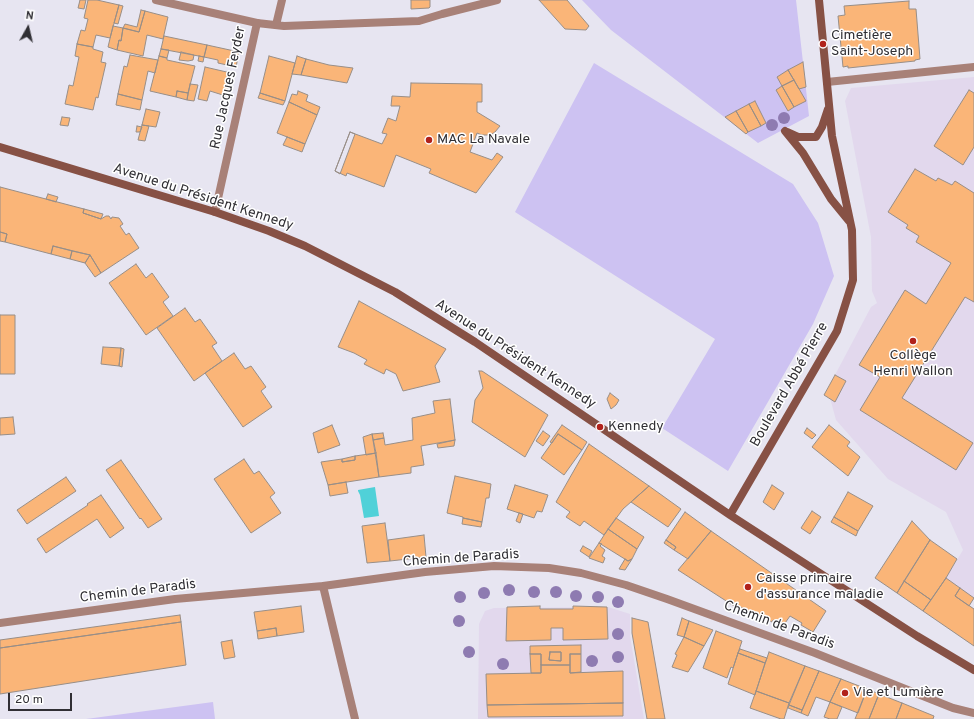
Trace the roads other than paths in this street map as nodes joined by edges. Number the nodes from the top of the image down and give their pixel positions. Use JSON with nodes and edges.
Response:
{"nodes":[{"id":1,"x":156,"y":0,"type":"edge"},
{"id":2,"x":282,"y":0,"type":"edge"},
{"id":3,"x":497,"y":0,"type":"edge"},
{"id":4,"x":819,"y":0,"type":"edge"},
{"id":5,"x":257,"y":23,"type":"junction"},
{"id":6,"x":276,"y":25,"type":"junction"},
{"id":7,"x":974,"y":67,"type":"edge"},
{"id":8,"x":827,"y":82,"type":"junction"},
{"id":9,"x":829,"y":106,"type":"junction"},
{"id":10,"x":0,"y":147,"type":"edge"},
{"id":11,"x":215,"y":212,"type":"junction"},
{"id":12,"x":850,"y":223,"type":"junction"},
{"id":13,"x":730,"y":514,"type":"junction"},
{"id":14,"x":323,"y":586,"type":"junction"},
{"id":15,"x":0,"y":623,"type":"edge"},
{"id":16,"x":974,"y":670,"type":"edge"},
{"id":17,"x":974,"y":713,"type":"edge"},
{"id":18,"x":355,"y":719,"type":"edge"}],
"edges":[{"from":1,"to":5,"type":"street","name":"Rue Jacques Feyder"},
{"from":2,"to":6,"type":"street"},
{"from":3,"to":6,"type":"street"},
{"from":4,"to":8,"type":"main road","name":"Boulevard Abbé Pierre"},
{"from":5,"to":6,"type":"street"},
{"from":5,"to":11,"type":"street","name":"Rue Jacques Feyder"},
{"from":7,"to":8,"type":"street"},
{"from":8,"to":9,"type":"main road","name":"Boulevard Abbé Pierre"},
{"from":9,"to":12,"type":"main road","name":"Boulevard Abbé Pierre"},
{"from":9,"to":12,"type":"main road"},
{"from":10,"to":11,"type":"main road","name":"Avenue du Président Kennedy"},
{"from":11,"to":13,"type":"main road","name":"Avenue du Président Kennedy"},
{"from":12,"to":13,"type":"main road","name":"Boulevard Abbé Pierre"},
{"from":13,"to":16,"type":"main road","name":"Avenue du Président Kennedy"},
{"from":14,"to":15,"type":"street","name":"Chemin de Paradis"},
{"from":14,"to":17,"type":"street","name":"Chemin de Paradis"},
{"from":14,"to":18,"type":"street"}]}
